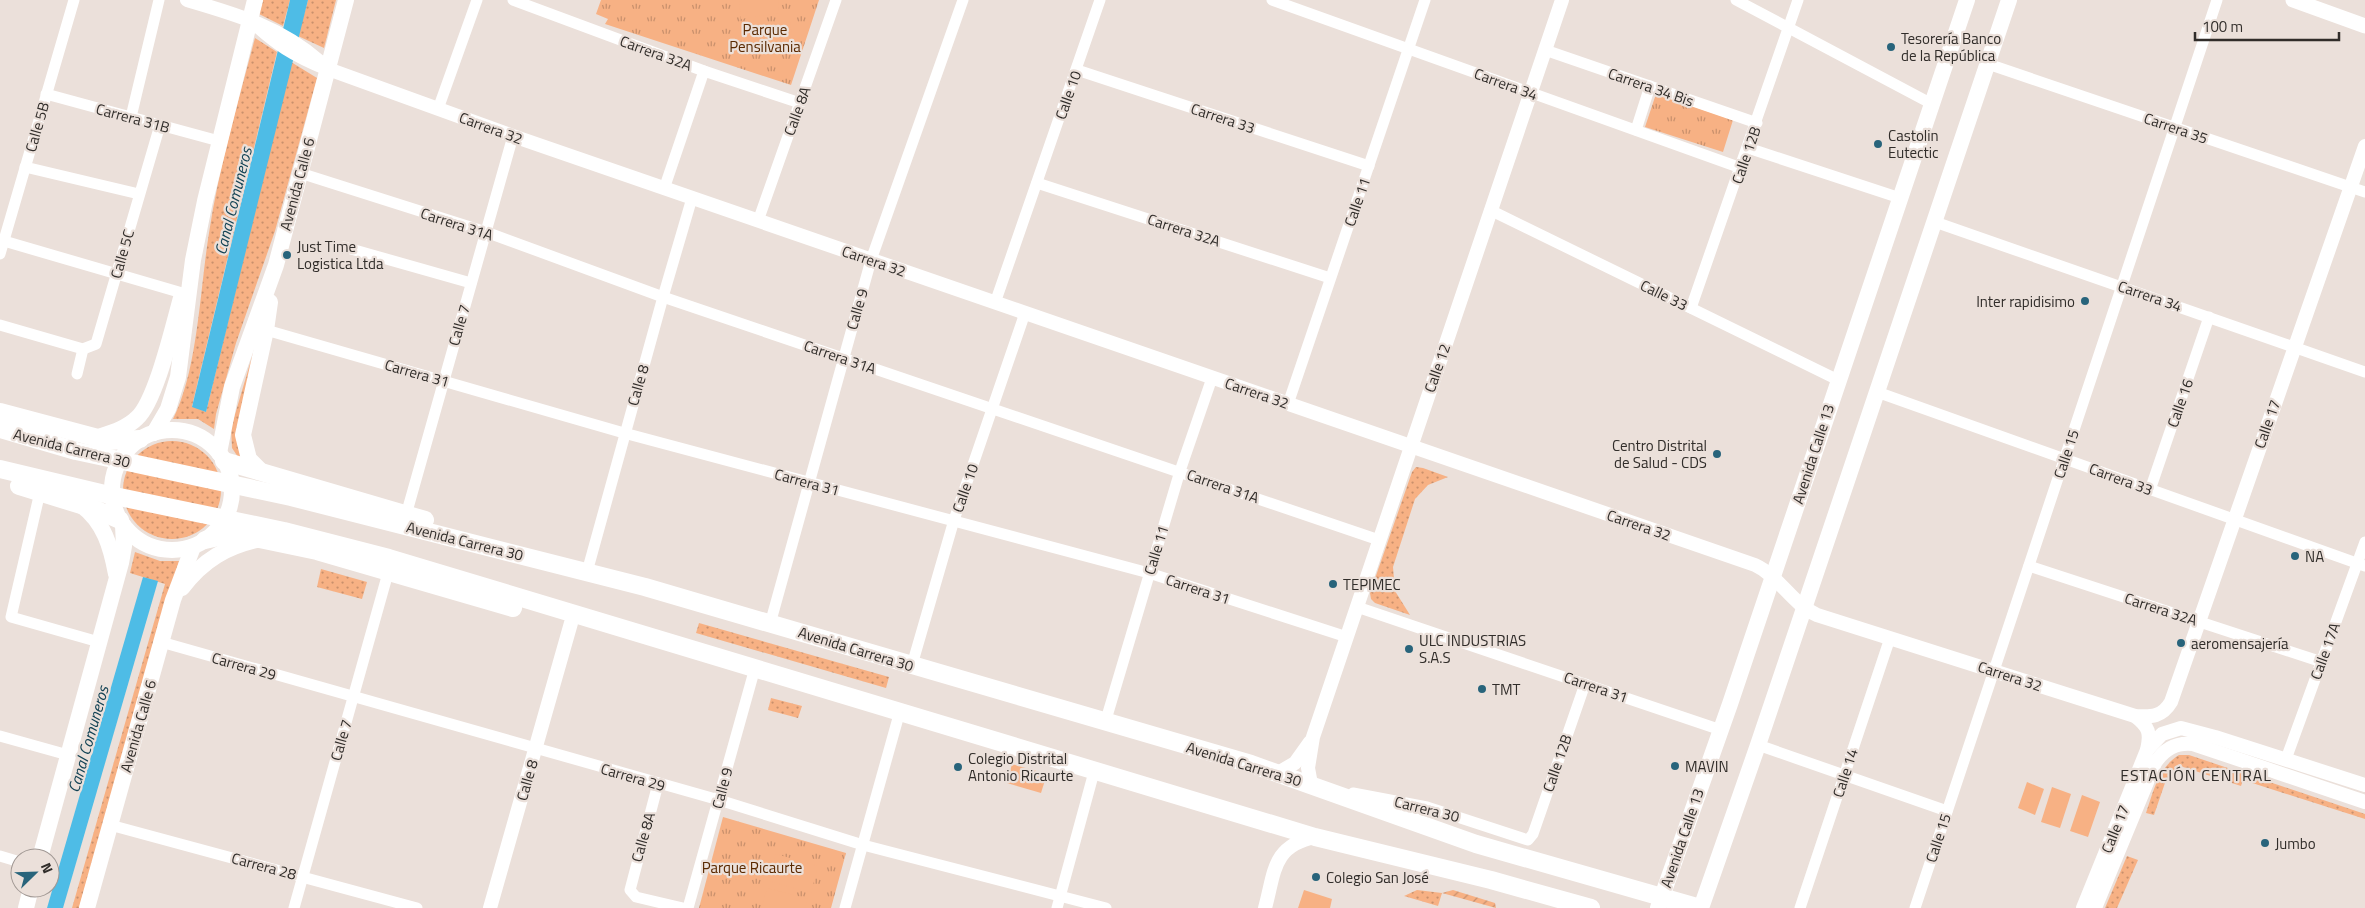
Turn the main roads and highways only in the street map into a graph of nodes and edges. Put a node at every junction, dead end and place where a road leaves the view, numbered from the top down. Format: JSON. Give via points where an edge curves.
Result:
{"nodes":[{"id":1,"x":255,"y":0,"type":"edge"},
{"id":2,"x":346,"y":0,"type":"edge"},
{"id":3,"x":1967,"y":0,"type":"edge"},
{"id":4,"x":2009,"y":0,"type":"edge"},
{"id":5,"x":2294,"y":0,"type":"edge"},
{"id":6,"x":2316,"y":4,"type":"edge"},
{"id":7,"x":2365,"y":26,"type":"edge"},
{"id":8,"x":276,"y":265,"type":"junction"},
{"id":9,"x":186,"y":294,"type":"junction"},
{"id":10,"x":0,"y":412,"type":"edge"},
{"id":11,"x":0,"y":430,"type":"edge"},
{"id":12,"x":147,"y":436,"type":"junction"},
{"id":13,"x":95,"y":438,"type":"junction"},
{"id":14,"x":221,"y":457,"type":"junction"},
{"id":15,"x":0,"y":469,"type":"edge"},
{"id":16,"x":262,"y":472,"type":"junction"},
{"id":17,"x":0,"y":481,"type":"edge"},
{"id":18,"x":81,"y":505,"type":"junction"},
{"id":19,"x":122,"y":523,"type":"junction"},
{"id":20,"x":261,"y":539,"type":"junction"},
{"id":21,"x":199,"y":543,"type":"junction"},
{"id":22,"x":553,"y":562,"type":"junction"},
{"id":23,"x":116,"y":577,"type":"junction"},
{"id":24,"x":173,"y":600,"type":"junction"},
{"id":25,"x":645,"y":637,"type":"junction"},
{"id":26,"x":43,"y":848,"type":"edge"},
{"id":27,"x":87,"y":908,"type":"edge"},
{"id":28,"x":1592,"y":908,"type":"edge"},
{"id":29,"x":1658,"y":908,"type":"edge"},
{"id":30,"x":1701,"y":908,"type":"edge"}],
"edges":[{"from":1,"to":9,"type":"main road","via":[[219,141]]},
{"from":2,"to":8,"type":"main road","name":"Avenida Calle 6"},
{"from":3,"to":29,"type":"main road","name":"Avenida Calle 13"},
{"from":4,"to":30,"type":"main road"},
{"from":5,"to":6,"type":"main road"},
{"from":6,"to":7,"type":"main road"},
{"from":8,"to":14,"type":"main road","name":"Avenida Calle 6","via":[[232,387]]},
{"from":8,"to":16,"type":"main road","via":[[266,330],[243,435],[249,459]]},
{"from":9,"to":12,"type":"main road","via":[[178,377],[168,409]]},
{"from":9,"to":13,"type":"main road","via":[[148,404],[132,423]]},
{"from":10,"to":13,"type":"highway"},
{"from":11,"to":22,"type":"highway","name":"Avenida Carrera 30","via":[[76,451],[263,490]]},
{"from":12,"to":13,"type":"highway","via":[[109,441]]},
{"from":12,"to":14,"type":"main road","via":[[172,430],[190,433],[211,445]]},
{"from":12,"to":19,"type":"main road","via":[[128,449],[114,476],[114,506]]},
{"from":14,"to":16,"type":"highway"},
{"from":14,"to":21,"type":"main road","via":[[231,480],[231,499],[225,518]]},
{"from":15,"to":25,"type":"highway","via":[[284,531],[388,558]]},
{"from":16,"to":22,"type":"highway","via":[[480,536]]},
{"from":17,"to":18,"type":"highway"},
{"from":18,"to":19,"type":"highway"},
{"from":18,"to":23,"type":"main road","via":[[105,532]]},
{"from":19,"to":21,"type":"main road","via":[[141,541],[162,550],[178,550]]},
{"from":19,"to":23,"type":"main road","via":[[124,546]]},
{"from":20,"to":21,"type":"highway","via":[[232,535]]},
{"from":20,"to":24,"type":"main road","via":[[231,547],[211,558],[192,575]]},
{"from":20,"to":25,"type":"highway","via":[[317,551],[572,623]]},
{"from":21,"to":24,"type":"main road","name":"Avenida Calle 6"},
{"from":22,"to":30,"type":"highway","name":"Avenida Carrera 30","via":[[1278,773],[1476,844]]},
{"from":23,"to":26,"type":"main road"},
{"from":24,"to":27,"type":"main road","name":"Avenida Calle 6"},
{"from":25,"to":28,"type":"highway","via":[[1314,837]]}]}
